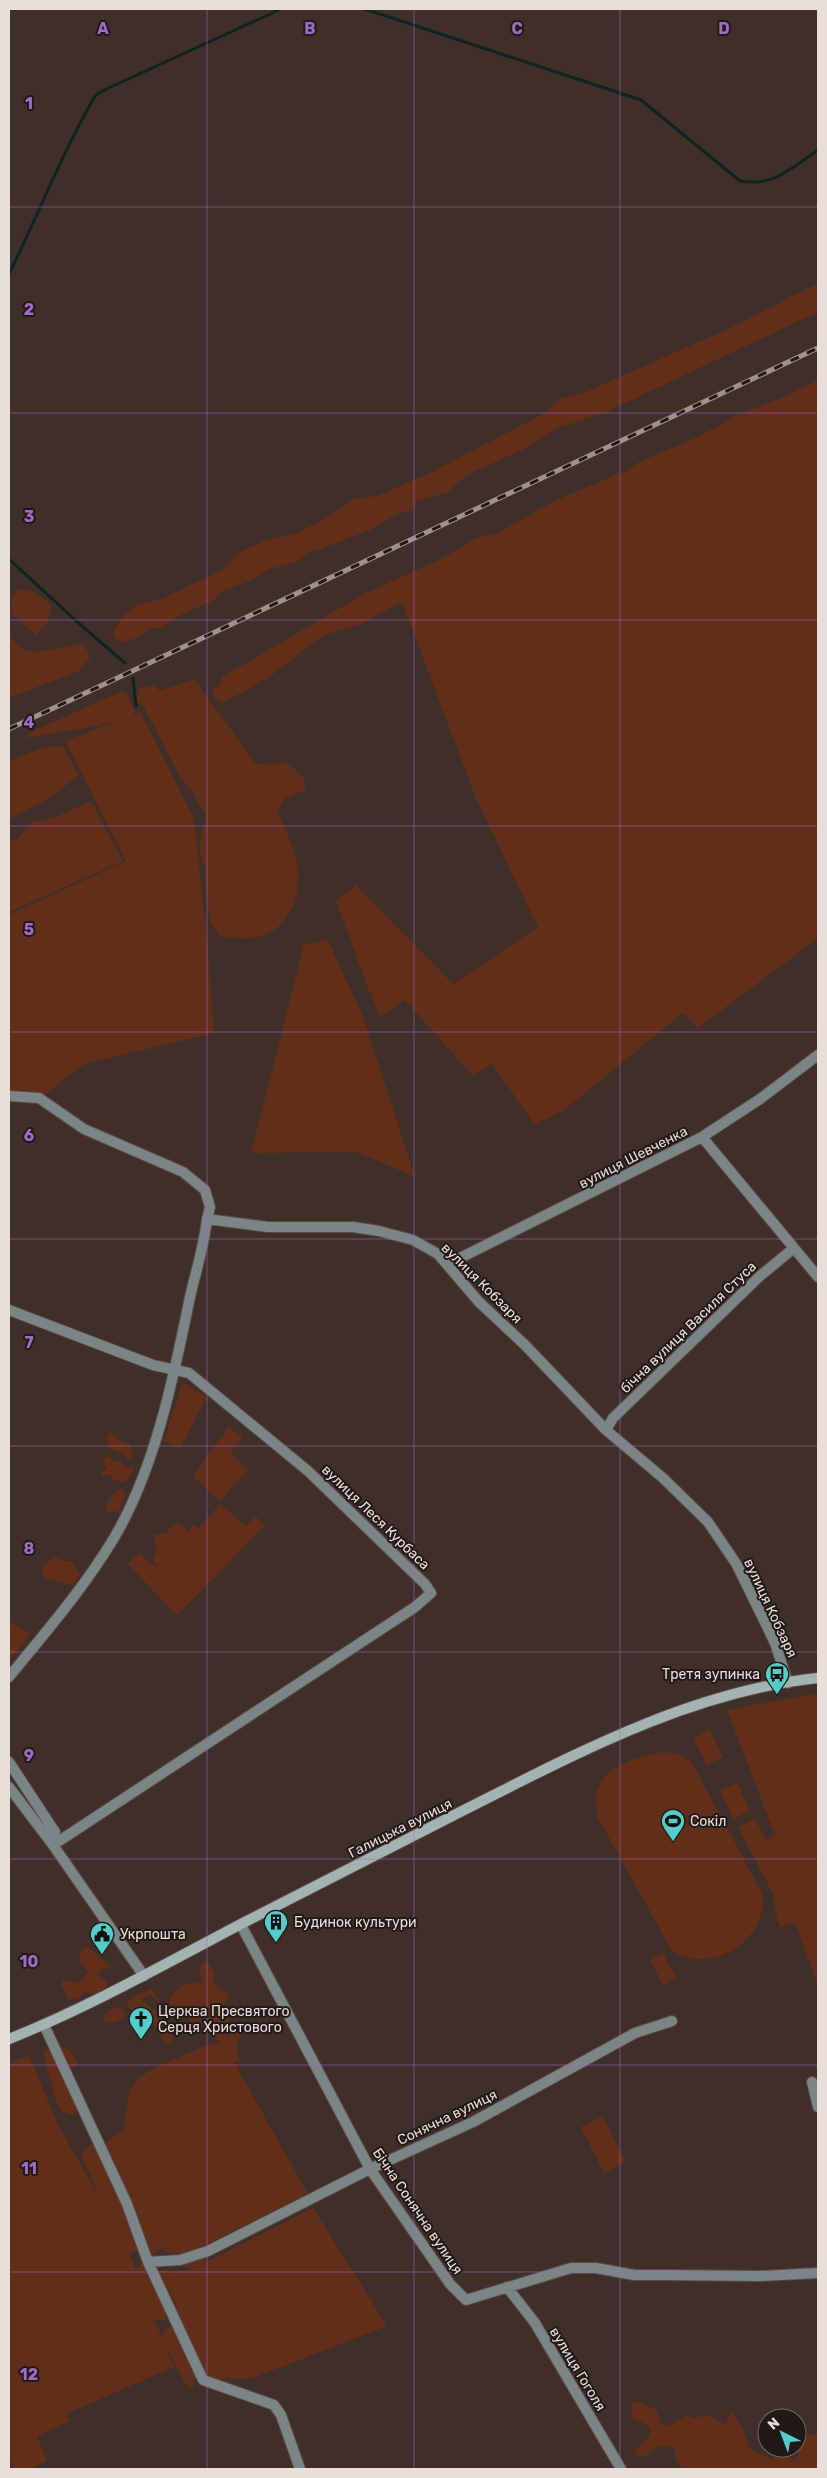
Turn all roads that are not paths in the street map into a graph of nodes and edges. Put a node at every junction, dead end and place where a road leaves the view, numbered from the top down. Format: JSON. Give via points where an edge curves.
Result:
{"nodes":[{"id":1,"x":818,"y":1055,"type":"edge"},
{"id":2,"x":9,"y":1096,"type":"edge"},
{"id":3,"x":702,"y":1137,"type":"junction"},
{"id":4,"x":207,"y":1219,"type":"junction"},
{"id":5,"x":794,"y":1248,"type":"junction"},
{"id":6,"x":448,"y":1264,"type":"junction"},
{"id":7,"x":818,"y":1277,"type":"edge"},
{"id":8,"x":9,"y":1310,"type":"edge"},
{"id":9,"x":176,"y":1370,"type":"junction"},
{"id":10,"x":606,"y":1430,"type":"junction"},
{"id":11,"x":9,"y":1677,"type":"edge"},
{"id":12,"x":818,"y":1678,"type":"edge"},
{"id":13,"x":788,"y":1683,"type":"junction"},
{"id":14,"x":9,"y":1762,"type":"edge"},
{"id":15,"x":9,"y":1787,"type":"edge"},
{"id":16,"x":53,"y":1845,"type":"junction"},
{"id":17,"x":241,"y":1925,"type":"junction"},
{"id":18,"x":144,"y":1976,"type":"junction"},
{"id":19,"x":672,"y":2021,"type":"dead end"},
{"id":20,"x":44,"y":2025,"type":"junction"},
{"id":21,"x":9,"y":2039,"type":"edge"},
{"id":22,"x":812,"y":2082,"type":"dead end"},
{"id":23,"x":818,"y":2107,"type":"edge"},
{"id":24,"x":370,"y":2169,"type":"junction"},
{"id":25,"x":148,"y":2262,"type":"junction"},
{"id":26,"x":818,"y":2273,"type":"edge"},
{"id":27,"x":507,"y":2287,"type":"junction"},
{"id":28,"x":300,"y":2469,"type":"edge"},
{"id":29,"x":621,"y":2469,"type":"edge"}],
"edges":[{"from":1,"to":3,"type":"street","name":"вулиця Шевченка"},
{"from":2,"to":4,"type":"street","via":[[39,1098],[84,1130],[184,1172],[205,1190],[210,1207]]},
{"from":3,"to":5,"type":"street"},
{"from":3,"to":6,"type":"street","name":"вулиця Шевченка"},
{"from":4,"to":6,"type":"street","name":"вулиця Кобзаря","via":[[268,1227],[352,1227],[379,1231],[413,1240],[438,1254]]},
{"from":4,"to":9,"type":"street"},
{"from":5,"to":7,"type":"street"},
{"from":5,"to":10,"type":"street","name":"бічна вулиця Василя Стуса","via":[[760,1276],[613,1418]]},
{"from":6,"to":10,"type":"street","name":"вулиця Кобзаря","via":[[479,1302]]},
{"from":8,"to":9,"type":"street","name":"вулиця Леся Курбаса","via":[[120,1354]]},
{"from":9,"to":11,"type":"street","via":[[146,1464],[121,1524],[74,1596]]},
{"from":9,"to":16,"type":"street","name":"вулиця Леся Курбаса","via":[[189,1373],[203,1383],[308,1471],[431,1593],[415,1607]]},
{"from":10,"to":13,"type":"street","name":"вулиця Кобзаря","via":[[663,1478],[708,1522],[738,1565],[775,1643]]},
{"from":12,"to":13,"type":"street","name":"Галицька вулиця"},
{"from":13,"to":17,"type":"street","name":"Галицька вулиця","via":[[722,1696],[613,1737]]},
{"from":14,"to":16,"type":"street","via":[[55,1832]]},
{"from":15,"to":16,"type":"street"},
{"from":16,"to":18,"type":"street"},
{"from":17,"to":18,"type":"street","name":"Галицька вулиця"},
{"from":17,"to":24,"type":"street","name":"Бічна Сонячна вулиця"},
{"from":18,"to":20,"type":"street","name":"Галицька вулиця"},
{"from":19,"to":24,"type":"street","name":"Сонячна вулиця","via":[[635,2033],[473,2122]]},
{"from":20,"to":21,"type":"street","name":"Галицька вулиця"},
{"from":20,"to":25,"type":"street","via":[[127,2204]]},
{"from":22,"to":23,"type":"street"},
{"from":24,"to":25,"type":"street","name":"Сонячна вулиця","via":[[208,2251],[180,2260]]},
{"from":24,"to":27,"type":"street","name":"Бічна Сонячна вулиця","via":[[450,2284],[466,2300]]},
{"from":25,"to":28,"type":"street","via":[[202,2380],[274,2405],[281,2415]]},
{"from":26,"to":27,"type":"street","name":"Бічна Сонячна вулиця","via":[[662,2275],[571,2268]]},
{"from":27,"to":29,"type":"street","name":"вулиця Гоголя","via":[[535,2323]]}]}
